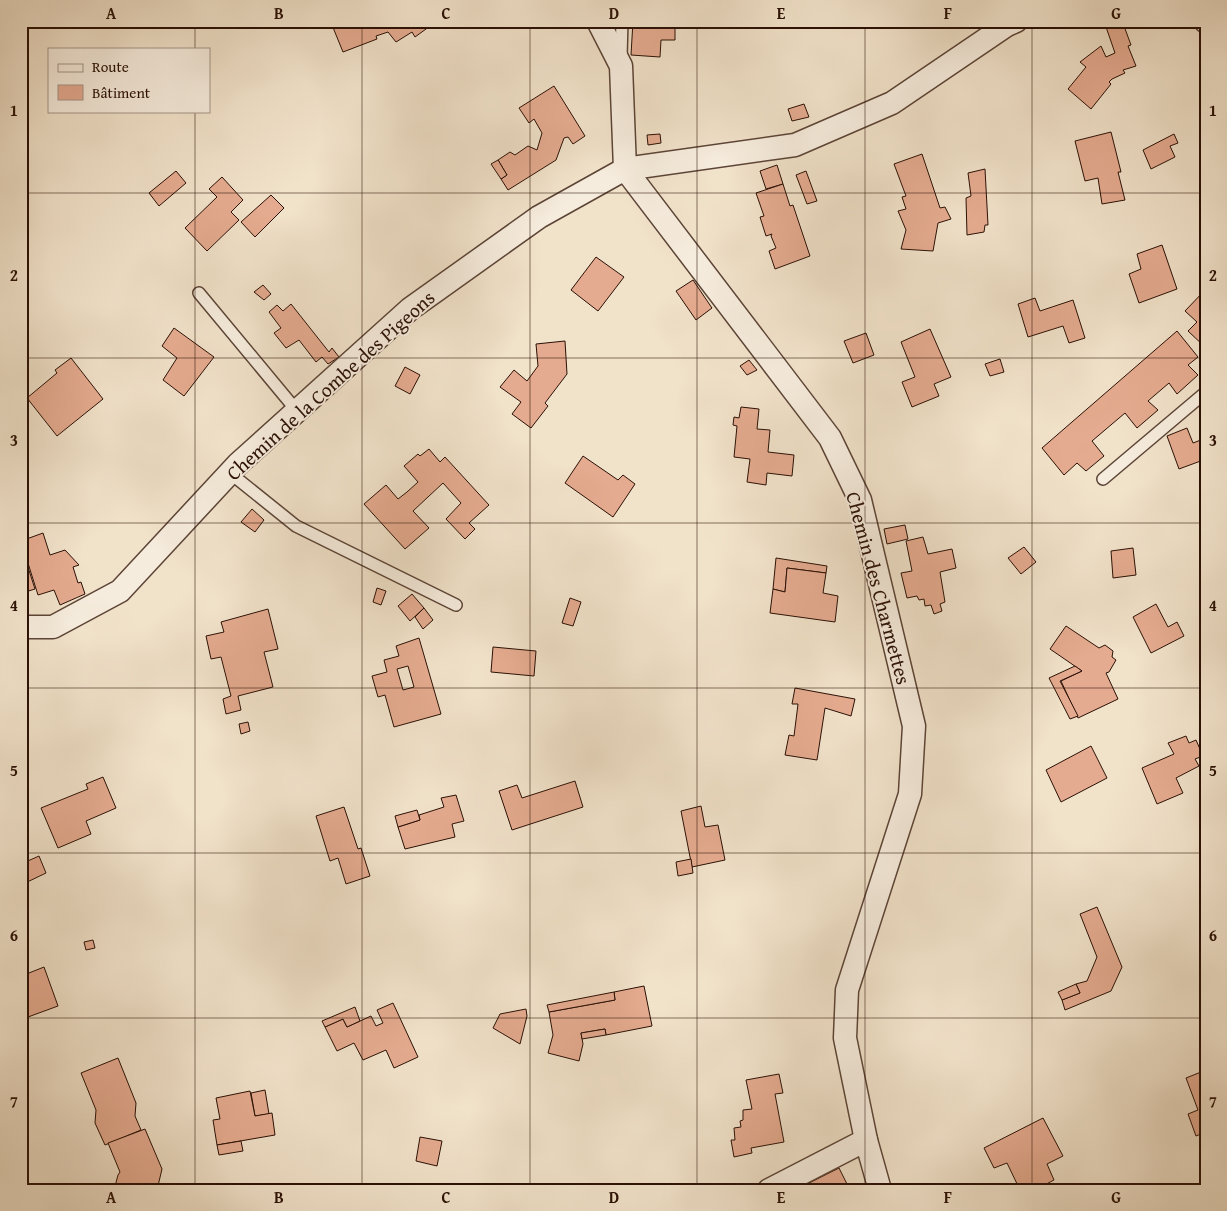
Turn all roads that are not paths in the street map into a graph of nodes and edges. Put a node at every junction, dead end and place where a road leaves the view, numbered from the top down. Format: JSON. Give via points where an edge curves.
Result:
{"nodes":[{"id":1,"x":598,"y":21,"type":"edge"},
{"id":2,"x":622,"y":21,"type":"edge"},
{"id":3,"x":1016,"y":21,"type":"edge"},
{"id":4,"x":621,"y":66,"type":"junction"},
{"id":5,"x":625,"y":169,"type":"junction"},
{"id":6,"x":199,"y":293,"type":"dead end"},
{"id":7,"x":1206,"y":392,"type":"edge"},
{"id":8,"x":297,"y":411,"type":"junction"},
{"id":9,"x":230,"y":474,"type":"junction"},
{"id":10,"x":1103,"y":479,"type":"dead end"},
{"id":11,"x":456,"y":605,"type":"dead end"},
{"id":12,"x":21,"y":628,"type":"edge"},
{"id":13,"x":866,"y":1140,"type":"junction"},
{"id":14,"x":769,"y":1190,"type":"edge"},
{"id":15,"x":880,"y":1190,"type":"edge"}],
"edges":[{"from":1,"to":4,"type":"street"},
{"from":2,"to":4,"type":"lane"},
{"from":3,"to":5,"type":"street","name":"Chemin de la Combe des Pigeons","via":[[892,103],[795,145]]},
{"from":4,"to":5,"type":"street"},
{"from":5,"to":8,"type":"street","name":"Chemin de la Combe des Pigeons","via":[[539,217],[410,309]]},
{"from":5,"to":13,"type":"street","name":"Chemin des Charmettes","via":[[830,438],[860,500],[914,726],[910,794],[847,990],[845,1038]]},
{"from":6,"to":8,"type":"lane"},
{"from":7,"to":10,"type":"lane"},
{"from":8,"to":9,"type":"street","name":"Chemin de la Combe des Pigeons"},
{"from":9,"to":11,"type":"lane","via":[[296,526]]},
{"from":9,"to":12,"type":"street","name":"Chemin de la Combe des Pigeons","via":[[120,591],[53,627]]},
{"from":13,"to":14,"type":"street"},
{"from":13,"to":15,"type":"street","name":"Chemin des Charmettes"}]}
